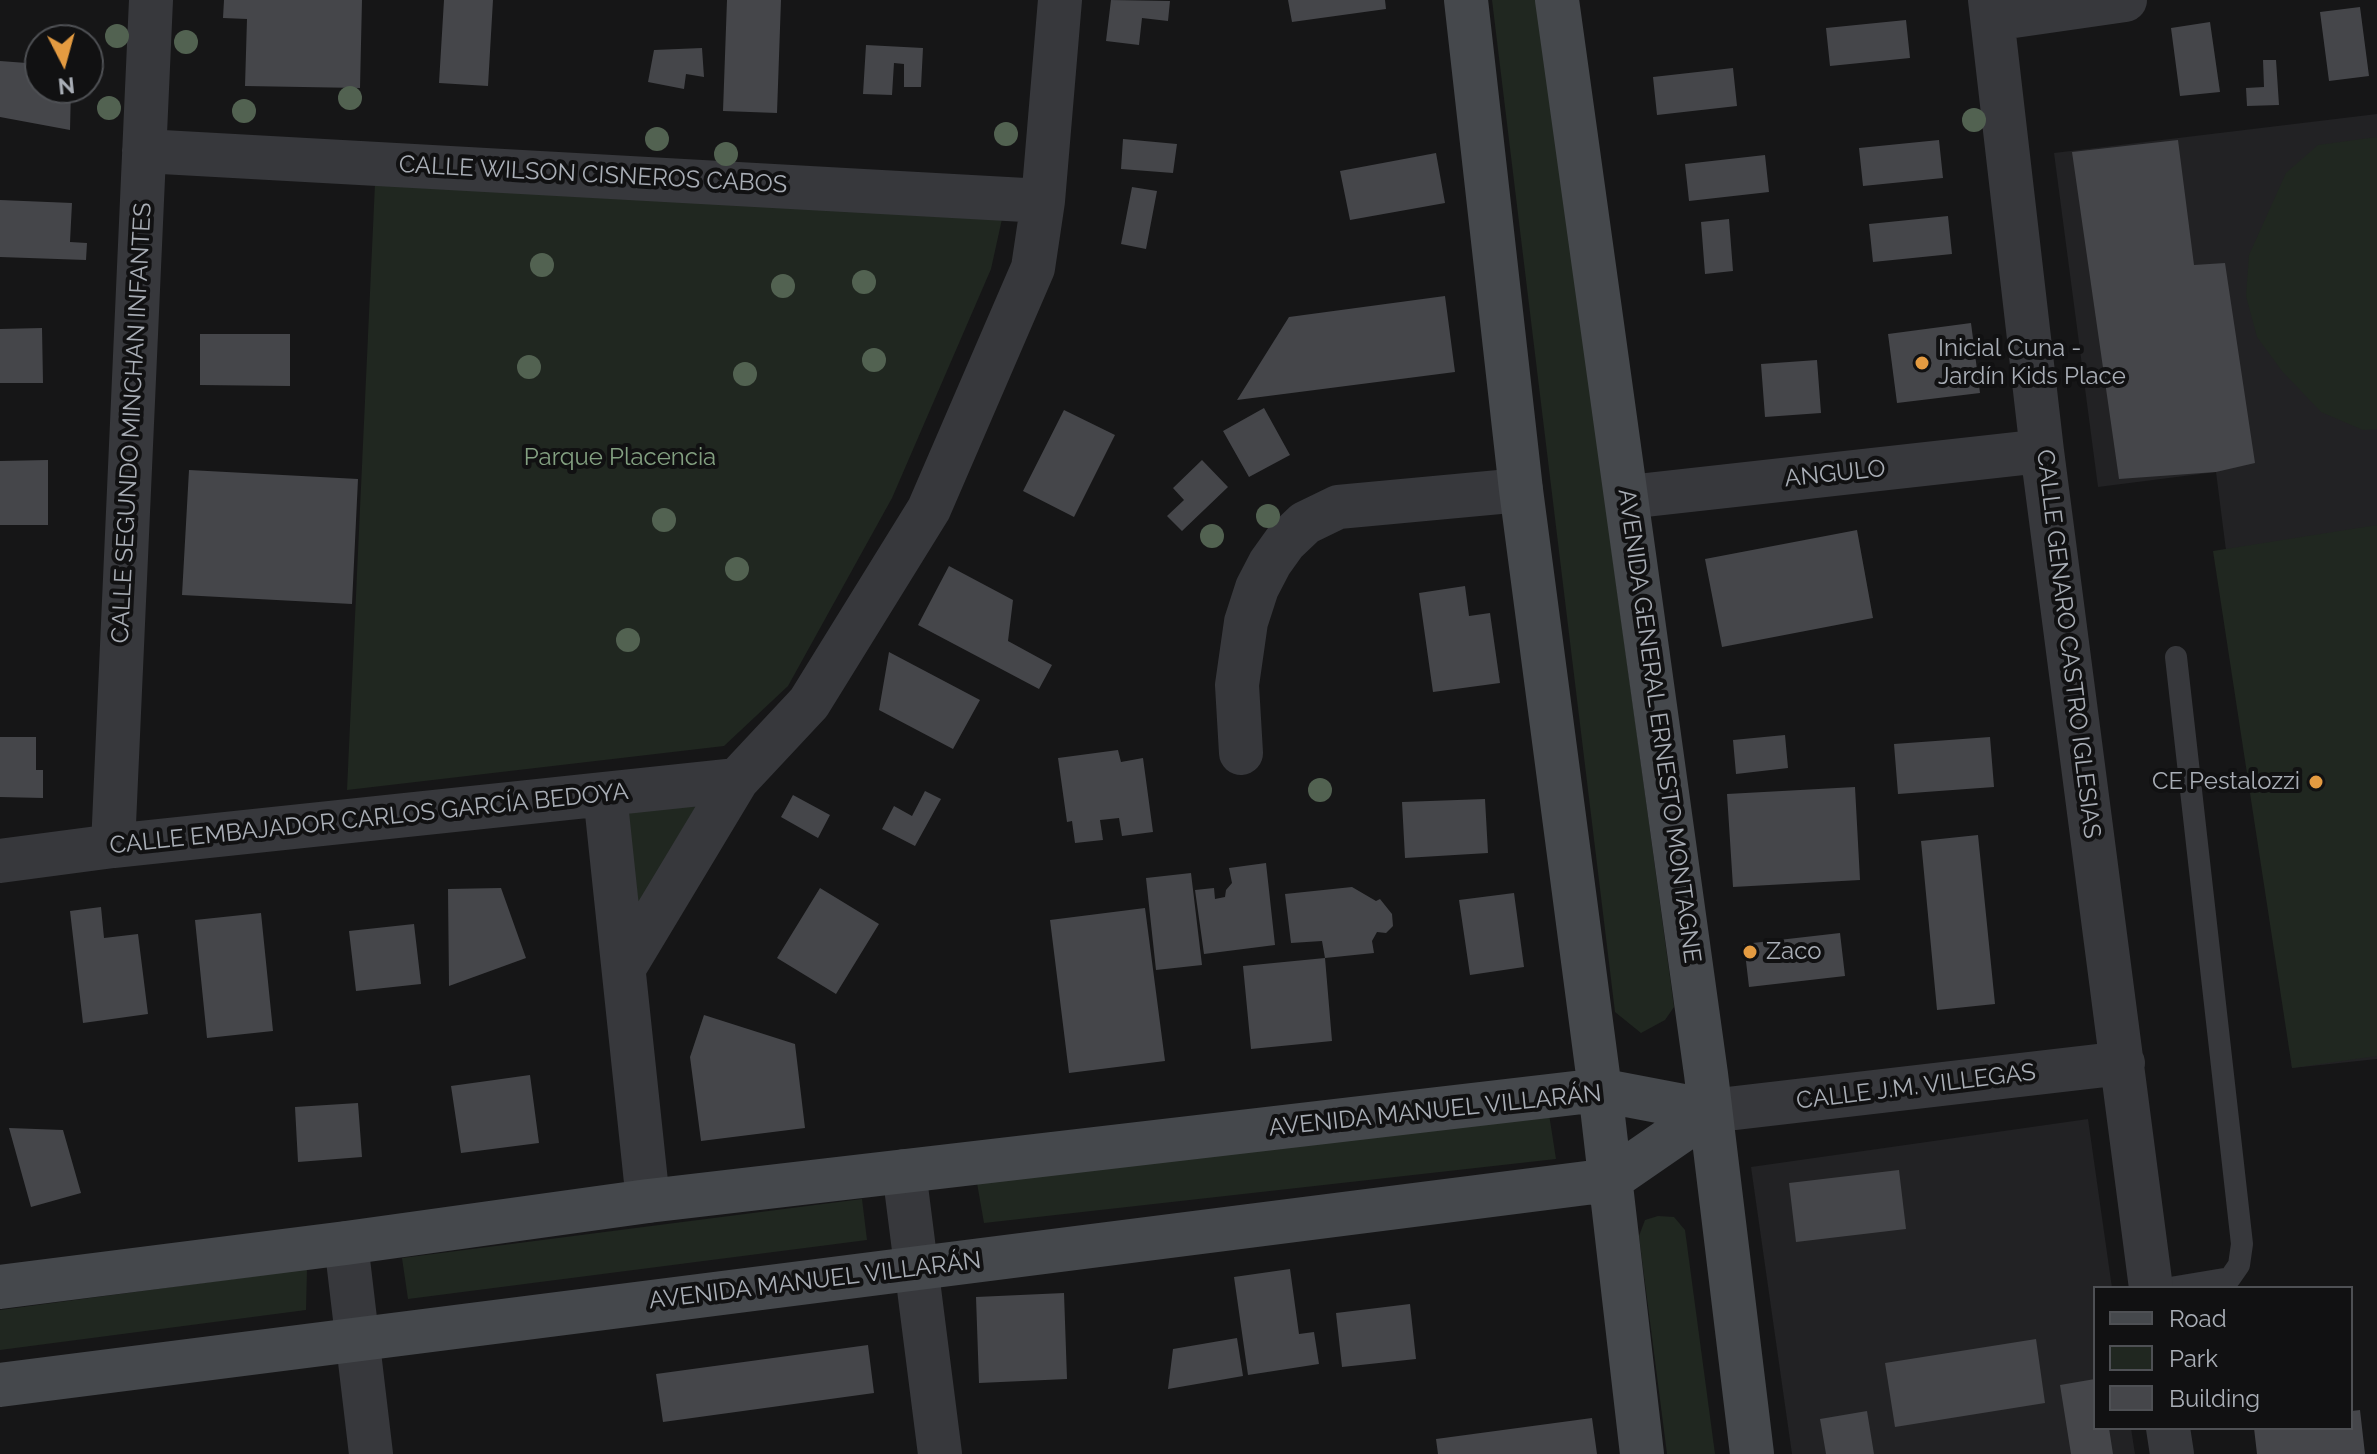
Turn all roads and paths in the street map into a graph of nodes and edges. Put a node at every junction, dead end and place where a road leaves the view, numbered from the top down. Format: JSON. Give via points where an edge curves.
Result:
{"nodes":[{"id":1,"x":151,"y":0,"type":"edge"},
{"id":2,"x":1060,"y":0,"type":"edge"},
{"id":3,"x":1466,"y":0,"type":"edge"},
{"id":4,"x":1557,"y":0,"type":"edge"},
{"id":5,"x":2125,"y":0,"type":"edge"},
{"id":6,"x":1992,"y":9,"type":"edge"},
{"id":7,"x":144,"y":151,"type":"junction"},
{"id":8,"x":1043,"y":201,"type":"junction"},
{"id":9,"x":2042,"y":451,"type":"junction"},
{"id":10,"x":1521,"y":490,"type":"junction"},
{"id":11,"x":1628,"y":497,"type":"junction"},
{"id":12,"x":2176,"y":657,"type":"dead end"},
{"id":13,"x":1241,"y":753,"type":"dead end"},
{"id":14,"x":737,"y":780,"type":"junction"},
{"id":15,"x":605,"y":794,"type":"junction"},
{"id":16,"x":113,"y":846,"type":"junction"},
{"id":17,"x":0,"y":861,"type":"edge"},
{"id":18,"x":624,"y":968,"type":"junction"},
{"id":19,"x":2123,"y":1063,"type":"junction"},
{"id":20,"x":1600,"y":1090,"type":"junction"},
{"id":21,"x":1710,"y":1111,"type":"junction"},
{"id":22,"x":904,"y":1171,"type":"junction"},
{"id":23,"x":1610,"y":1180,"type":"junction"},
{"id":24,"x":648,"y":1201,"type":"junction"},
{"id":25,"x":346,"y":1243,"type":"junction"},
{"id":26,"x":916,"y":1268,"type":"junction"},
{"id":27,"x":2151,"y":1286,"type":"edge"},
{"id":28,"x":2182,"y":1286,"type":"edge"},
{"id":29,"x":0,"y":1287,"type":"edge"},
{"id":30,"x":360,"y":1338,"type":"junction"},
{"id":31,"x":0,"y":1385,"type":"edge"},
{"id":32,"x":2168,"y":1430,"type":"edge"},
{"id":33,"x":371,"y":1454,"type":"edge"},
{"id":34,"x":940,"y":1454,"type":"edge"},
{"id":35,"x":1642,"y":1454,"type":"edge"},
{"id":36,"x":1752,"y":1454,"type":"edge"},
{"id":37,"x":2172,"y":1454,"type":"edge"}],
"edges":[{"from":1,"to":7,"type":"street","name":"CALLE SEGUNDO MINCHAN INFANTES"},
{"from":2,"to":8,"type":"street"},
{"from":3,"to":10,"type":"main road"},
{"from":4,"to":11,"type":"main road","name":"AVENIDA GENERAL ERNESTO MONTAGNE"},
{"from":5,"to":6,"type":"street"},
{"from":6,"to":9,"type":"street","name":"CALLE GENARO CASTRO IGLESIAS"},
{"from":7,"to":8,"type":"street","name":"CALLE WILSON CISNEROS CABOS"},
{"from":7,"to":16,"type":"street","name":"CALLE SEGUNDO MINCHAN INFANTES"},
{"from":8,"to":14,"type":"street","via":[[1033,268],[929,509],[809,703]]},
{"from":9,"to":11,"type":"street","name":"ANGULO"},
{"from":9,"to":19,"type":"street","name":"CALLE GENARO CASTRO IGLESIAS"},
{"from":10,"to":13,"type":"street","via":[[1338,507],[1305,523],[1270,563],[1246,622],[1237,685]]},
{"from":10,"to":20,"type":"main road"},
{"from":11,"to":21,"type":"main road","name":"AVENIDA GENERAL ERNESTO MONTAGNE"},
{"from":12,"to":28,"type":"lane","via":[[2242,1244],[2239,1265],[2230,1278]]},
{"from":14,"to":15,"type":"street","name":"CALLE EMBAJADOR CARLOS GARCÍA BEDOYA"},
{"from":14,"to":18,"type":"street"},
{"from":15,"to":16,"type":"street","name":"CALLE EMBAJADOR CARLOS GARCÍA BEDOYA"},
{"from":15,"to":18,"type":"street"},
{"from":16,"to":17,"type":"street","name":"CALLE EMBAJADOR CARLOS GARCÍA BEDOYA"},
{"from":18,"to":24,"type":"street"},
{"from":19,"to":21,"type":"street","name":"CALLE J.M. VILLEGAS"},
{"from":19,"to":27,"type":"street","name":"CALLE GENARO CASTRO IGLESIAS"},
{"from":20,"to":21,"type":"main road","name":"AVENIDA MANUEL VILLARÁN"},
{"from":20,"to":22,"type":"main road","name":"AVENIDA MANUEL VILLARÁN"},
{"from":20,"to":23,"type":"main road"},
{"from":21,"to":23,"type":"main road","name":"AVENIDA MANUEL VILLARÁN"},
{"from":21,"to":36,"type":"main road","name":"AVENIDA GENERAL ERNESTO MONTAGNE"},
{"from":22,"to":24,"type":"main road","name":"AVENIDA MANUEL VILLARÁN"},
{"from":22,"to":26,"type":"street"},
{"from":23,"to":26,"type":"main road","name":"AVENIDA MANUEL VILLARÁN"},
{"from":23,"to":35,"type":"main road"},
{"from":24,"to":25,"type":"main road","name":"AVENIDA MANUEL VILLARÁN"},
{"from":25,"to":29,"type":"main road","name":"AVENIDA MANUEL VILLARÁN"},
{"from":25,"to":30,"type":"street"},
{"from":26,"to":30,"type":"main road","name":"AVENIDA MANUEL VILLARÁN"},
{"from":26,"to":34,"type":"street"},
{"from":30,"to":31,"type":"main road","name":"AVENIDA MANUEL VILLARÁN"},
{"from":30,"to":33,"type":"street"},
{"from":32,"to":37,"type":"street"}]}
